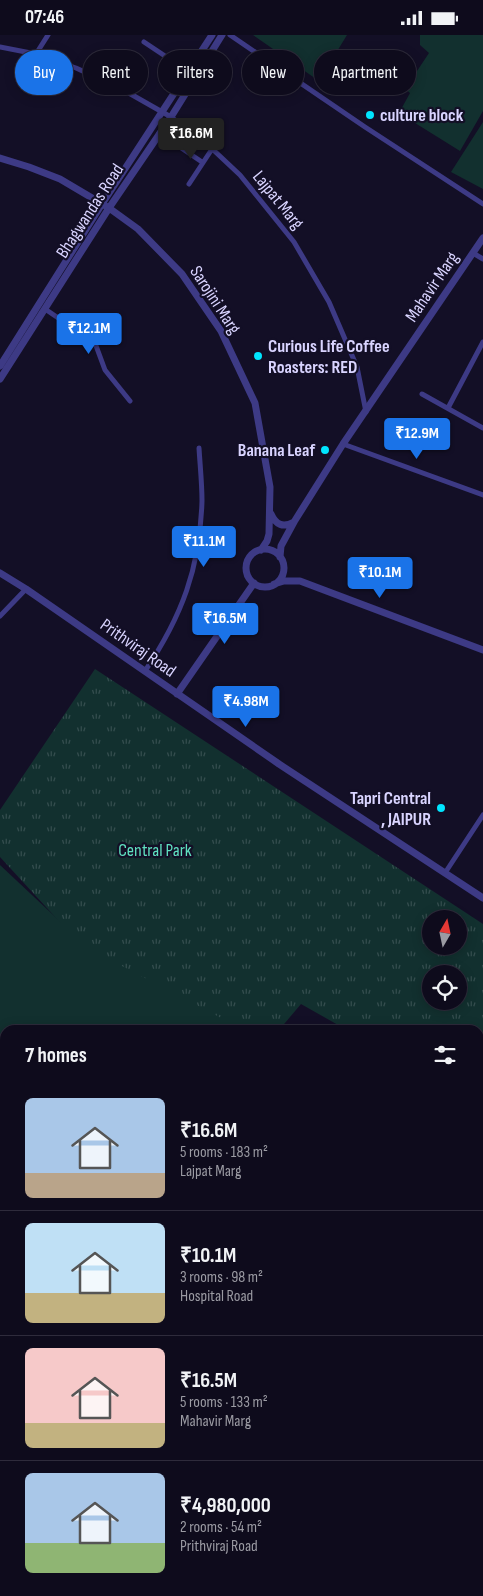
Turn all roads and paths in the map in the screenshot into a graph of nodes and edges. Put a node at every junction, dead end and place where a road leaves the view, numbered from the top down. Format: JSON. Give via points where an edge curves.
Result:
{"nodes":[{"id":1,"x":48,"y":35,"type":"edge"},
{"id":2,"x":212,"y":35,"type":"edge"},
{"id":3,"x":222,"y":35,"type":"edge"},
{"id":4,"x":230,"y":35,"type":"edge"},
{"id":5,"x":144,"y":42,"type":"dead end"},
{"id":6,"x":0,"y":47,"type":"edge"},
{"id":7,"x":18,"y":50,"type":"edge"},
{"id":8,"x":38,"y":50,"type":"edge"},
{"id":9,"x":203,"y":50,"type":"edge"},
{"id":10,"x":158,"y":51,"type":"edge"},
{"id":11,"x":73,"y":67,"type":"edge"},
{"id":12,"x":174,"y":95,"type":"edge"},
{"id":13,"x":163,"y":112,"type":"junction"},
{"id":14,"x":170,"y":117,"type":"junction"},
{"id":15,"x":159,"y":133,"type":"junction"},
{"id":16,"x":212,"y":149,"type":"junction"},
{"id":17,"x":0,"y":158,"type":"edge"},
{"id":18,"x":202,"y":162,"type":"junction"},
{"id":19,"x":189,"y":183,"type":"dead end"},
{"id":20,"x":483,"y":204,"type":"edge"},
{"id":21,"x":106,"y":205,"type":"junction"},
{"id":22,"x":483,"y":238,"type":"edge"},
{"id":23,"x":472,"y":253,"type":"junction"},
{"id":24,"x":483,"y":259,"type":"edge"},
{"id":25,"x":45,"y":309,"type":"junction"},
{"id":26,"x":483,"y":343,"type":"edge"},
{"id":27,"x":0,"y":366,"type":"edge"},
{"id":28,"x":0,"y":379,"type":"edge"},
{"id":29,"x":422,"y":394,"type":"dead end"},
{"id":30,"x":130,"y":401,"type":"dead end"},
{"id":31,"x":448,"y":408,"type":"junction"},
{"id":32,"x":366,"y":412,"type":"junction"},
{"id":33,"x":483,"y":428,"type":"edge"},
{"id":34,"x":343,"y":444,"type":"junction"},
{"id":35,"x":199,"y":448,"type":"dead end"},
{"id":36,"x":483,"y":495,"type":"edge"},
{"id":37,"x":270,"y":513,"type":"junction"},
{"id":38,"x":294,"y":522,"type":"junction"},
{"id":39,"x":261,"y":550,"type":"junction"},
{"id":40,"x":280,"y":557,"type":"junction"},
{"id":41,"x":284,"y":569,"type":"junction"},
{"id":42,"x":0,"y":573,"type":"edge"},
{"id":43,"x":300,"y":581,"type":"junction"},
{"id":44,"x":254,"y":583,"type":"junction"},
{"id":45,"x":274,"y":584,"type":"junction"},
{"id":46,"x":26,"y":589,"type":"junction"},
{"id":47,"x":0,"y":617,"type":"edge"},
{"id":48,"x":483,"y":650,"type":"edge"},
{"id":49,"x":145,"y":671,"type":"junction"},
{"id":50,"x":177,"y":694,"type":"junction"},
{"id":51,"x":483,"y":815,"type":"edge"},
{"id":52,"x":445,"y":873,"type":"junction"},
{"id":53,"x":483,"y":899,"type":"edge"}],
"edges":[{"from":1,"to":8,"type":"street"},
{"from":2,"to":9,"type":"street","name":"Bhagwandas Road"},
{"from":3,"to":14,"type":"street","name":"Bhagwandas Road"},
{"from":4,"to":20,"type":"street"},
{"from":5,"to":10,"type":"street"},
{"from":6,"to":7,"type":"street","name":"Lajpat Marg"},
{"from":11,"to":13,"type":"street","name":"Lajpat Marg"},
{"from":12,"to":13,"type":"street","name":"Bhagwandas Road"},
{"from":13,"to":14,"type":"street","name":"Lajpat Marg"},
{"from":13,"to":21,"type":"street","name":"Bhagwandas Road"},
{"from":14,"to":15,"type":"street","name":"Bhagwandas Road"},
{"from":14,"to":16,"type":"street","name":"Lajpat Marg"},
{"from":15,"to":18,"type":"street"},
{"from":15,"to":21,"type":"street","name":"Bhagwandas Road"},
{"from":16,"to":18,"type":"street"},
{"from":16,"to":32,"type":"street","name":"Lajpat Marg","via":[[240,175],[294,242],[329,302],[357,367]]},
{"from":17,"to":21,"type":"street","name":"Sarojini Marg","via":[[60,179]]},
{"from":18,"to":19,"type":"street"},
{"from":21,"to":25,"type":"street","name":"Bhagwandas Road"},
{"from":21,"to":27,"type":"street","name":"Bhagwandas Road"},
{"from":21,"to":37,"type":"street","name":"Sarojini Marg","via":[[138,229],[182,274],[221,331],[255,403],[270,487]]},
{"from":22,"to":23,"type":"street","name":"Mahavir Marg"},
{"from":23,"to":24,"type":"street"},
{"from":23,"to":32,"type":"street","name":"Mahavir Marg"},
{"from":25,"to":28,"type":"street","name":"Bhagwandas Road"},
{"from":25,"to":30,"type":"street","via":[[95,343],[105,370]]},
{"from":26,"to":31,"type":"street"},
{"from":29,"to":31,"type":"street"},
{"from":31,"to":33,"type":"street"},
{"from":32,"to":34,"type":"street","name":"Mahavir Marg"},
{"from":34,"to":36,"type":"street"},
{"from":34,"to":38,"type":"street","name":"Mahavir Marg"},
{"from":35,"to":49,"type":"street","via":[[202,499],[200,537],[193,574],[181,609]]},
{"from":37,"to":38,"type":"street","via":[[274,522],[280,525]]},
{"from":37,"to":39,"type":"street","name":"Sarojini Marg","via":[[269,534]]},
{"from":38,"to":40,"type":"street","name":"Mahavir Marg"},
{"from":39,"to":40,"type":"street","via":[[272,550]]},
{"from":39,"to":44,"type":"street","via":[[248,561],[247,573]]},
{"from":40,"to":41,"type":"street"},
{"from":41,"to":43,"type":"street"},
{"from":41,"to":45,"type":"street"},
{"from":42,"to":46,"type":"street","name":"Prithviraj Road"},
{"from":43,"to":45,"type":"street"},
{"from":43,"to":48,"type":"street"},
{"from":44,"to":45,"type":"street"},
{"from":44,"to":50,"type":"street"},
{"from":46,"to":47,"type":"street"},
{"from":46,"to":49,"type":"street","name":"Prithviraj Road"},
{"from":49,"to":50,"type":"street","name":"Prithviraj Road"},
{"from":50,"to":52,"type":"street","name":"Prithviraj Road"},
{"from":51,"to":52,"type":"street"},
{"from":52,"to":53,"type":"street","name":"Prithviraj Road"}]}
